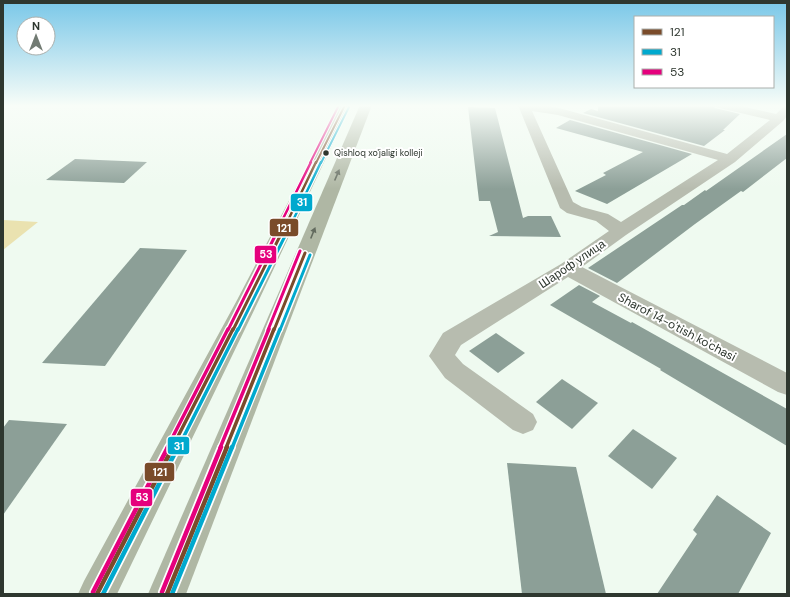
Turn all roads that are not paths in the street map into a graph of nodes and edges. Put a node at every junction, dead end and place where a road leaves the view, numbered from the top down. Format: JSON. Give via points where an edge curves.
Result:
{"nodes":[{"id":1,"x":331,"y":133,"type":"edge"},
{"id":2,"x":355,"y":133,"type":"edge"},
{"id":3,"x":536,"y":133,"type":"edge"},
{"id":4,"x":635,"y":133,"type":"edge"},
{"id":5,"x":761,"y":133,"type":"edge"},
{"id":6,"x":730,"y":159,"type":"junction"},
{"id":7,"x":620,"y":231,"type":"junction"},
{"id":8,"x":568,"y":268,"type":"junction"},
{"id":9,"x":787,"y":385,"type":"edge"},
{"id":10,"x":523,"y":422,"type":"dead end"},
{"id":11,"x":100,"y":594,"type":"edge"},
{"id":12,"x":167,"y":594,"type":"edge"}],
"edges":[{"from":1,"to":11,"type":"highway"},
{"from":12,"to":2,"type":"highway","one_way":true},
{"from":3,"to":7,"type":"street","via":[[569,208],[603,218]]},
{"from":4,"to":6,"type":"street"},
{"from":5,"to":6,"type":"street","name":"Шароф улица"},
{"from":6,"to":7,"type":"street","name":"Шароф улица"},
{"from":7,"to":8,"type":"street","name":"Шароф улица"},
{"from":8,"to":9,"type":"street","name":"Sharof 14-o'tish ko'chasi"},
{"from":8,"to":10,"type":"street","name":"Шароф улица","via":[[452,340],[442,356],[454,371]]}]}
